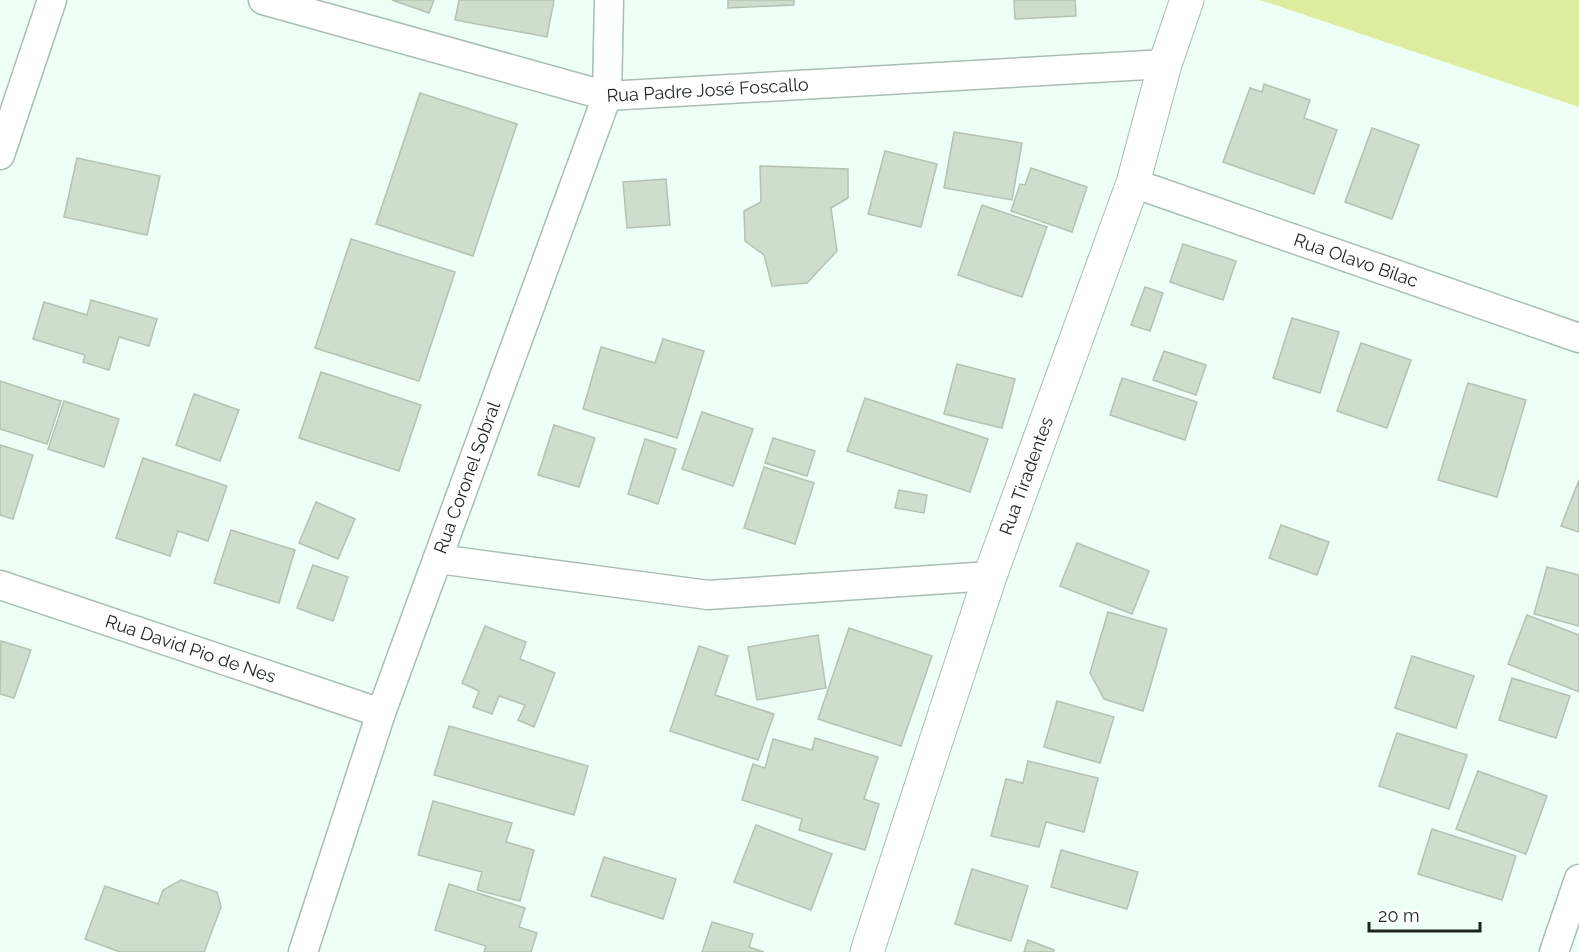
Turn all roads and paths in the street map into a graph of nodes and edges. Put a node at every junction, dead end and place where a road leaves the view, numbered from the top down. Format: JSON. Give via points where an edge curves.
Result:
{"nodes":[{"id":1,"x":51,"y":0,"type":"edge"},
{"id":2,"x":263,"y":0,"type":"edge"},
{"id":3,"x":609,"y":0,"type":"edge"},
{"id":4,"x":1187,"y":0,"type":"edge"},
{"id":5,"x":1165,"y":64,"type":"junction"},
{"id":6,"x":607,"y":96,"type":"junction"},
{"id":7,"x":0,"y":155,"type":"edge"},
{"id":8,"x":1132,"y":183,"type":"junction"},
{"id":9,"x":1579,"y":338,"type":"edge"},
{"id":10,"x":438,"y":559,"type":"junction"},
{"id":11,"x":990,"y":576,"type":"junction"},
{"id":12,"x":0,"y":585,"type":"edge"},
{"id":13,"x":381,"y":713,"type":"junction"},
{"id":14,"x":1579,"y":879,"type":"edge"},
{"id":15,"x":303,"y":952,"type":"edge"},
{"id":16,"x":867,"y":952,"type":"edge"},
{"id":17,"x":1554,"y":952,"type":"edge"}],
"edges":[{"from":1,"to":7,"type":"street"},
{"from":2,"to":6,"type":"street","name":"Rua Padre José Foscallo"},
{"from":3,"to":6,"type":"street","name":"Rua Coronel Sobral"},
{"from":4,"to":5,"type":"street","name":"Rua Tiradentes"},
{"from":5,"to":6,"type":"street","name":"Rua Padre José Foscallo"},
{"from":5,"to":8,"type":"street","name":"Rua Tiradentes"},
{"from":6,"to":10,"type":"street","name":"Rua Coronel Sobral"},
{"from":8,"to":9,"type":"street","name":"Rua Olavo Bilac"},
{"from":8,"to":11,"type":"street","name":"Rua Tiradentes"},
{"from":10,"to":11,"type":"street","via":[[708,596]]},
{"from":10,"to":13,"type":"street","name":"Rua Coronel Sobral"},
{"from":11,"to":16,"type":"street","name":"Rua Tiradentes"},
{"from":12,"to":13,"type":"street","name":"Rua David Pio de Nes"},
{"from":13,"to":15,"type":"street","name":"Rua Coronel Sobral"},
{"from":14,"to":17,"type":"street"}]}
